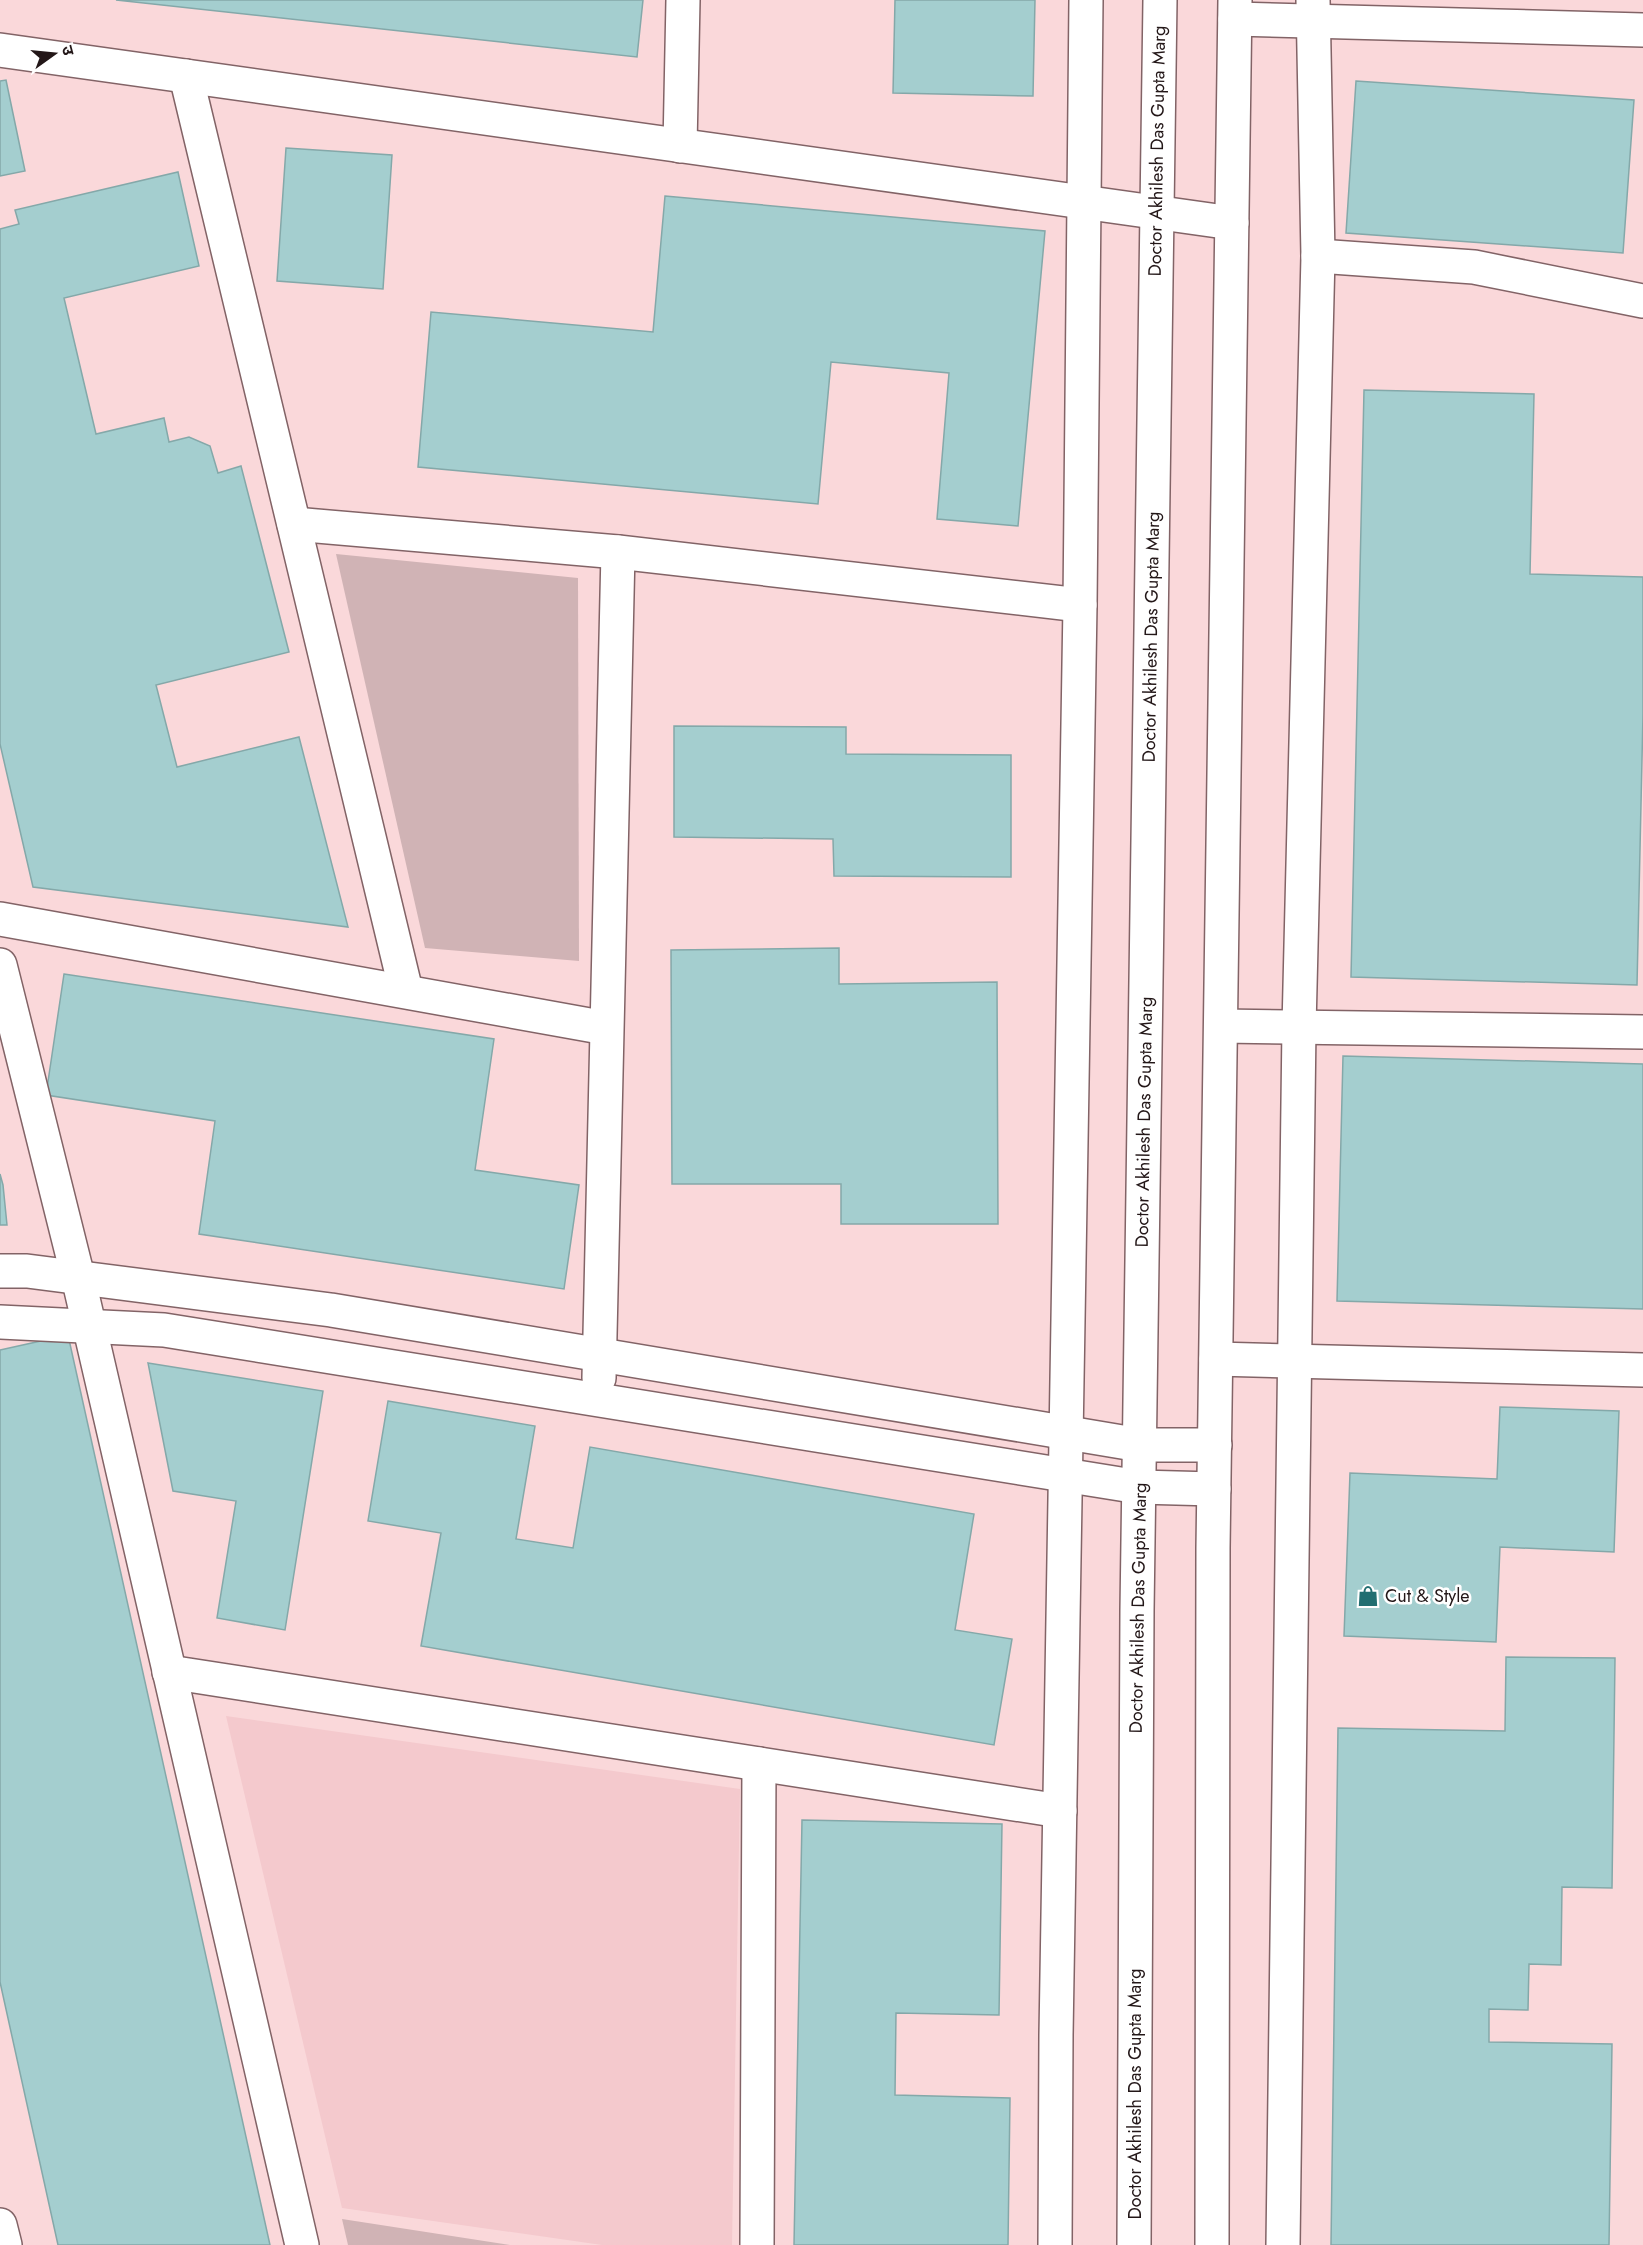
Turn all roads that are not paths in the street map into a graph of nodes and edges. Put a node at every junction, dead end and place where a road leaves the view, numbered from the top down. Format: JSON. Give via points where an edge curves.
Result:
{"nodes":[{"id":1,"x":683,"y":0,"type":"edge"},
{"id":2,"x":1086,"y":0,"type":"edge"},
{"id":3,"x":1160,"y":0,"type":"edge"},
{"id":4,"x":1235,"y":9,"type":"edge"},
{"id":5,"x":1313,"y":10,"type":"edge"},
{"id":6,"x":1643,"y":30,"type":"edge"},
{"id":7,"x":0,"y":50,"type":"edge"},
{"id":8,"x":186,"y":76,"type":"junction"},
{"id":9,"x":680,"y":146,"type":"junction"},
{"id":10,"x":1084,"y":202,"type":"junction"},
{"id":11,"x":1156,"y":213,"type":"junction"},
{"id":12,"x":1232,"y":223,"type":"junction"},
{"id":13,"x":1318,"y":256,"type":"junction"},
{"id":14,"x":1643,"y":301,"type":"edge"},
{"id":15,"x":294,"y":524,"type":"junction"},
{"id":16,"x":618,"y":552,"type":"junction"},
{"id":17,"x":1080,"y":605,"type":"junction"},
{"id":18,"x":0,"y":919,"type":"edge"},
{"id":19,"x":0,"y":965,"type":"edge"},
{"id":20,"x":406,"y":992,"type":"junction"},
{"id":21,"x":1221,"y":1026,"type":"junction"},
{"id":22,"x":1299,"y":1027,"type":"junction"},
{"id":23,"x":606,"y":1028,"type":"junction"},
{"id":24,"x":1643,"y":1032,"type":"edge"},
{"id":25,"x":0,"y":1271,"type":"edge"},
{"id":26,"x":78,"y":1277,"type":"junction"},
{"id":27,"x":0,"y":1322,"type":"edge"},
{"id":28,"x":89,"y":1326,"type":"junction"},
{"id":29,"x":599,"y":1355,"type":"junction"},
{"id":30,"x":1216,"y":1359,"type":"junction"},
{"id":31,"x":1295,"y":1361,"type":"junction"},
{"id":32,"x":1643,"y":1370,"type":"edge"},
{"id":33,"x":599,"y":1400,"type":"junction"},
{"id":34,"x":1067,"y":1432,"type":"junction"},
{"id":35,"x":1140,"y":1444,"type":"junction"},
{"id":36,"x":1215,"y":1445,"type":"junction"},
{"id":37,"x":1067,"y":1476,"type":"junction"},
{"id":38,"x":1139,"y":1487,"type":"junction"},
{"id":39,"x":1214,"y":1489,"type":"junction"},
{"id":40,"x":169,"y":1672,"type":"junction"},
{"id":41,"x":759,"y":1764,"type":"junction"},
{"id":42,"x":1060,"y":1811,"type":"junction"},
{"id":43,"x":0,"y":2225,"type":"edge"},
{"id":44,"x":5,"y":2245,"type":"edge"},
{"id":45,"x":302,"y":2245,"type":"edge"},
{"id":46,"x":758,"y":2245,"type":"edge"},
{"id":47,"x":1054,"y":2245,"type":"edge"},
{"id":48,"x":1134,"y":2245,"type":"edge"},
{"id":49,"x":1212,"y":2245,"type":"edge"},
{"id":50,"x":1283,"y":2245,"type":"edge"}],
"edges":[{"from":1,"to":9,"type":"street"},
{"from":2,"to":10,"type":"street"},
{"from":3,"to":11,"type":"street","name":"Doctor Akhilesh Das Gupta Marg"},
{"from":4,"to":5,"type":"street"},
{"from":4,"to":12,"type":"street"},
{"from":5,"to":6,"type":"street"},
{"from":5,"to":13,"type":"street"},
{"from":7,"to":8,"type":"street"},
{"from":8,"to":9,"type":"street"},
{"from":8,"to":15,"type":"street"},
{"from":9,"to":10,"type":"street"},
{"from":10,"to":11,"type":"street"},
{"from":10,"to":17,"type":"street"},
{"from":11,"to":12,"type":"street"},
{"from":11,"to":35,"type":"street","name":"Doctor Akhilesh Das Gupta Marg"},
{"from":12,"to":21,"type":"street"},
{"from":13,"to":14,"type":"street","via":[[1474,267]]},
{"from":13,"to":22,"type":"street"},
{"from":15,"to":16,"type":"street"},
{"from":15,"to":20,"type":"street"},
{"from":16,"to":17,"type":"street"},
{"from":16,"to":23,"type":"street"},
{"from":17,"to":34,"type":"street"},
{"from":18,"to":20,"type":"street"},
{"from":19,"to":26,"type":"street"},
{"from":20,"to":23,"type":"street"},
{"from":21,"to":22,"type":"street"},
{"from":21,"to":30,"type":"street"},
{"from":22,"to":24,"type":"street"},
{"from":22,"to":31,"type":"street"},
{"from":23,"to":29,"type":"street"},
{"from":25,"to":26,"type":"street"},
{"from":26,"to":28,"type":"street"},
{"from":26,"to":29,"type":"street","via":[[331,1310]]},
{"from":27,"to":28,"type":"street"},
{"from":28,"to":33,"type":"street","via":[[164,1330]]},
{"from":28,"to":40,"type":"street"},
{"from":29,"to":33,"type":"street"},
{"from":29,"to":34,"type":"street"},
{"from":30,"to":31,"type":"street"},
{"from":30,"to":36,"type":"street"},
{"from":31,"to":32,"type":"street"},
{"from":31,"to":50,"type":"street"},
{"from":33,"to":37,"type":"street"},
{"from":34,"to":35,"type":"street"},
{"from":34,"to":37,"type":"street"},
{"from":35,"to":36,"type":"street"},
{"from":35,"to":38,"type":"street","name":"Doctor Akhilesh Das Gupta Marg"},
{"from":36,"to":39,"type":"street"},
{"from":37,"to":38,"type":"street"},
{"from":37,"to":42,"type":"street"},
{"from":38,"to":39,"type":"street"},
{"from":38,"to":48,"type":"street","name":"Doctor Akhilesh Das Gupta Marg"},
{"from":39,"to":49,"type":"street"},
{"from":40,"to":41,"type":"street"},
{"from":40,"to":45,"type":"street"},
{"from":41,"to":42,"type":"street"},
{"from":41,"to":46,"type":"street"},
{"from":42,"to":47,"type":"street"},
{"from":43,"to":44,"type":"street"}]}
